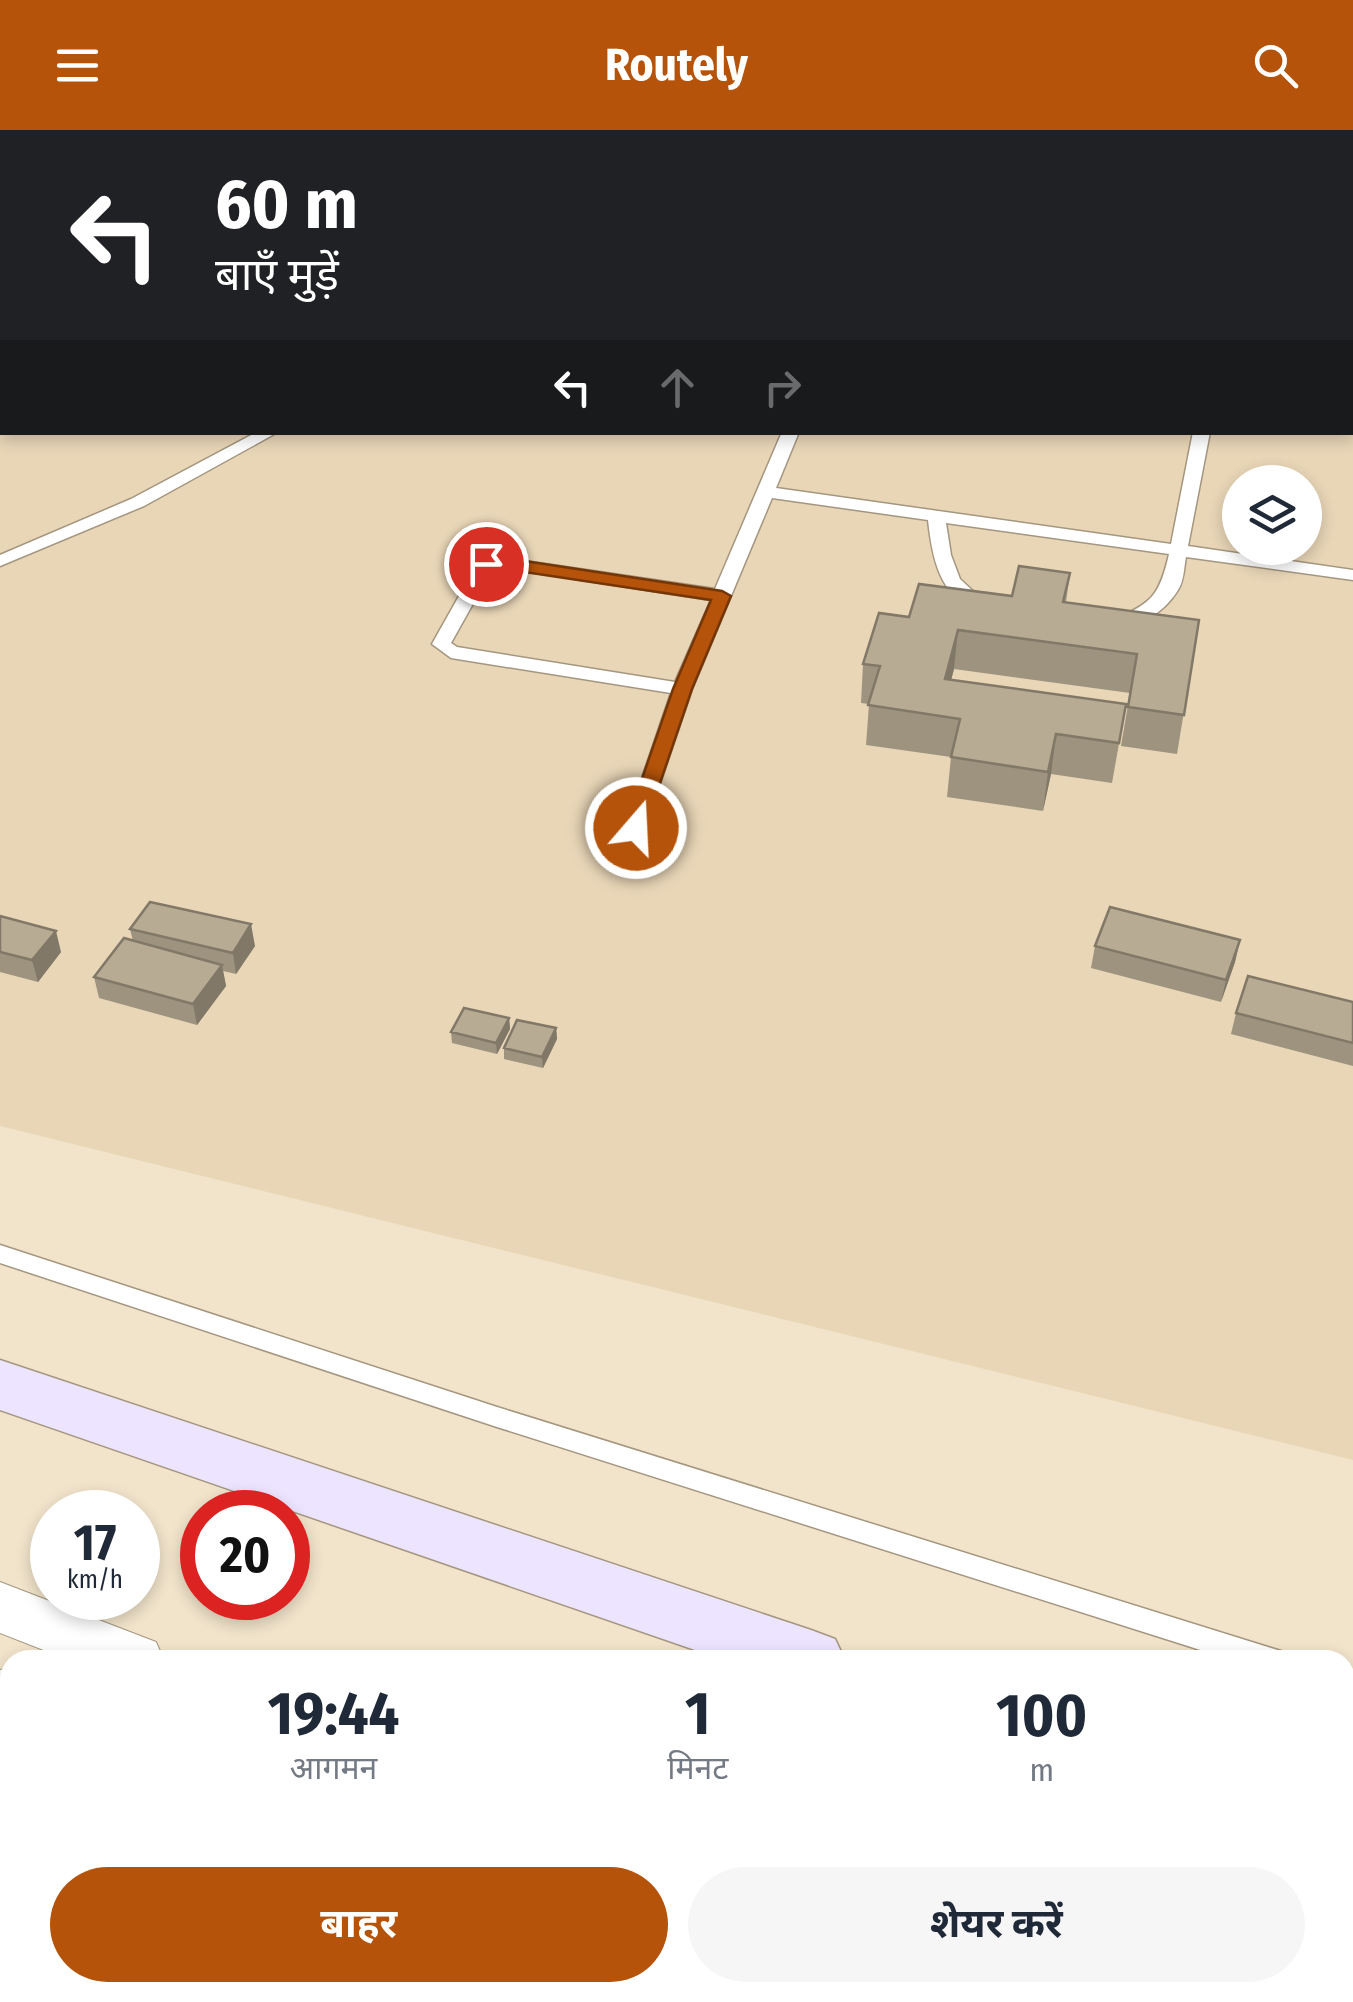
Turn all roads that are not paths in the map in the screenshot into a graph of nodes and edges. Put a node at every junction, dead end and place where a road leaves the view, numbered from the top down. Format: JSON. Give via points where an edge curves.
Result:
{"nodes":[{"id":1,"x":264,"y":435,"type":"edge"},
{"id":2,"x":790,"y":435,"type":"edge"},
{"id":3,"x":1201,"y":435,"type":"edge"},
{"id":4,"x":768,"y":492,"type":"junction"},
{"id":5,"x":936,"y":516,"type":"junction"},
{"id":6,"x":1181,"y":550,"type":"junction"},
{"id":7,"x":0,"y":562,"type":"edge"},
{"id":8,"x":1353,"y":574,"type":"edge"},
{"id":9,"x":722,"y":596,"type":"junction"},
{"id":10,"x":992,"y":611,"type":"edge"},
{"id":11,"x":1103,"y":625,"type":"edge"},
{"id":12,"x":682,"y":689,"type":"junction"},
{"id":13,"x":636,"y":828,"type":"dead end"},
{"id":14,"x":0,"y":1254,"type":"edge"},
{"id":15,"x":0,"y":1385,"type":"edge"},
{"id":16,"x":0,"y":1607,"type":"edge"},
{"id":17,"x":43,"y":1644,"type":"edge"},
{"id":18,"x":78,"y":1650,"type":"edge"},
{"id":19,"x":782,"y":1650,"type":"edge"},
{"id":20,"x":1239,"y":1650,"type":"edge"}],
"edges":[{"from":1,"to":7,"type":"lane"},
{"from":2,"to":4,"type":"lane"},
{"from":3,"to":6,"type":"lane"},
{"from":4,"to":5,"type":"lane"},
{"from":4,"to":9,"type":"lane"},
{"from":5,"to":6,"type":"lane"},
{"from":5,"to":10,"type":"lane","via":[[946,575],[965,599]]},
{"from":6,"to":8,"type":"lane"},
{"from":6,"to":11,"type":"lane","via":[[1162,602]]},
{"from":9,"to":12,"type":"lane"},
{"from":9,"to":12,"type":"lane","via":[[486,564],[441,644],[451,652]]},
{"from":12,"to":13,"type":"lane"},
{"from":14,"to":20,"type":"lane"},
{"from":15,"to":19,"type":"street"},
{"from":16,"to":17,"type":"street"},
{"from":17,"to":18,"type":"street"}]}
